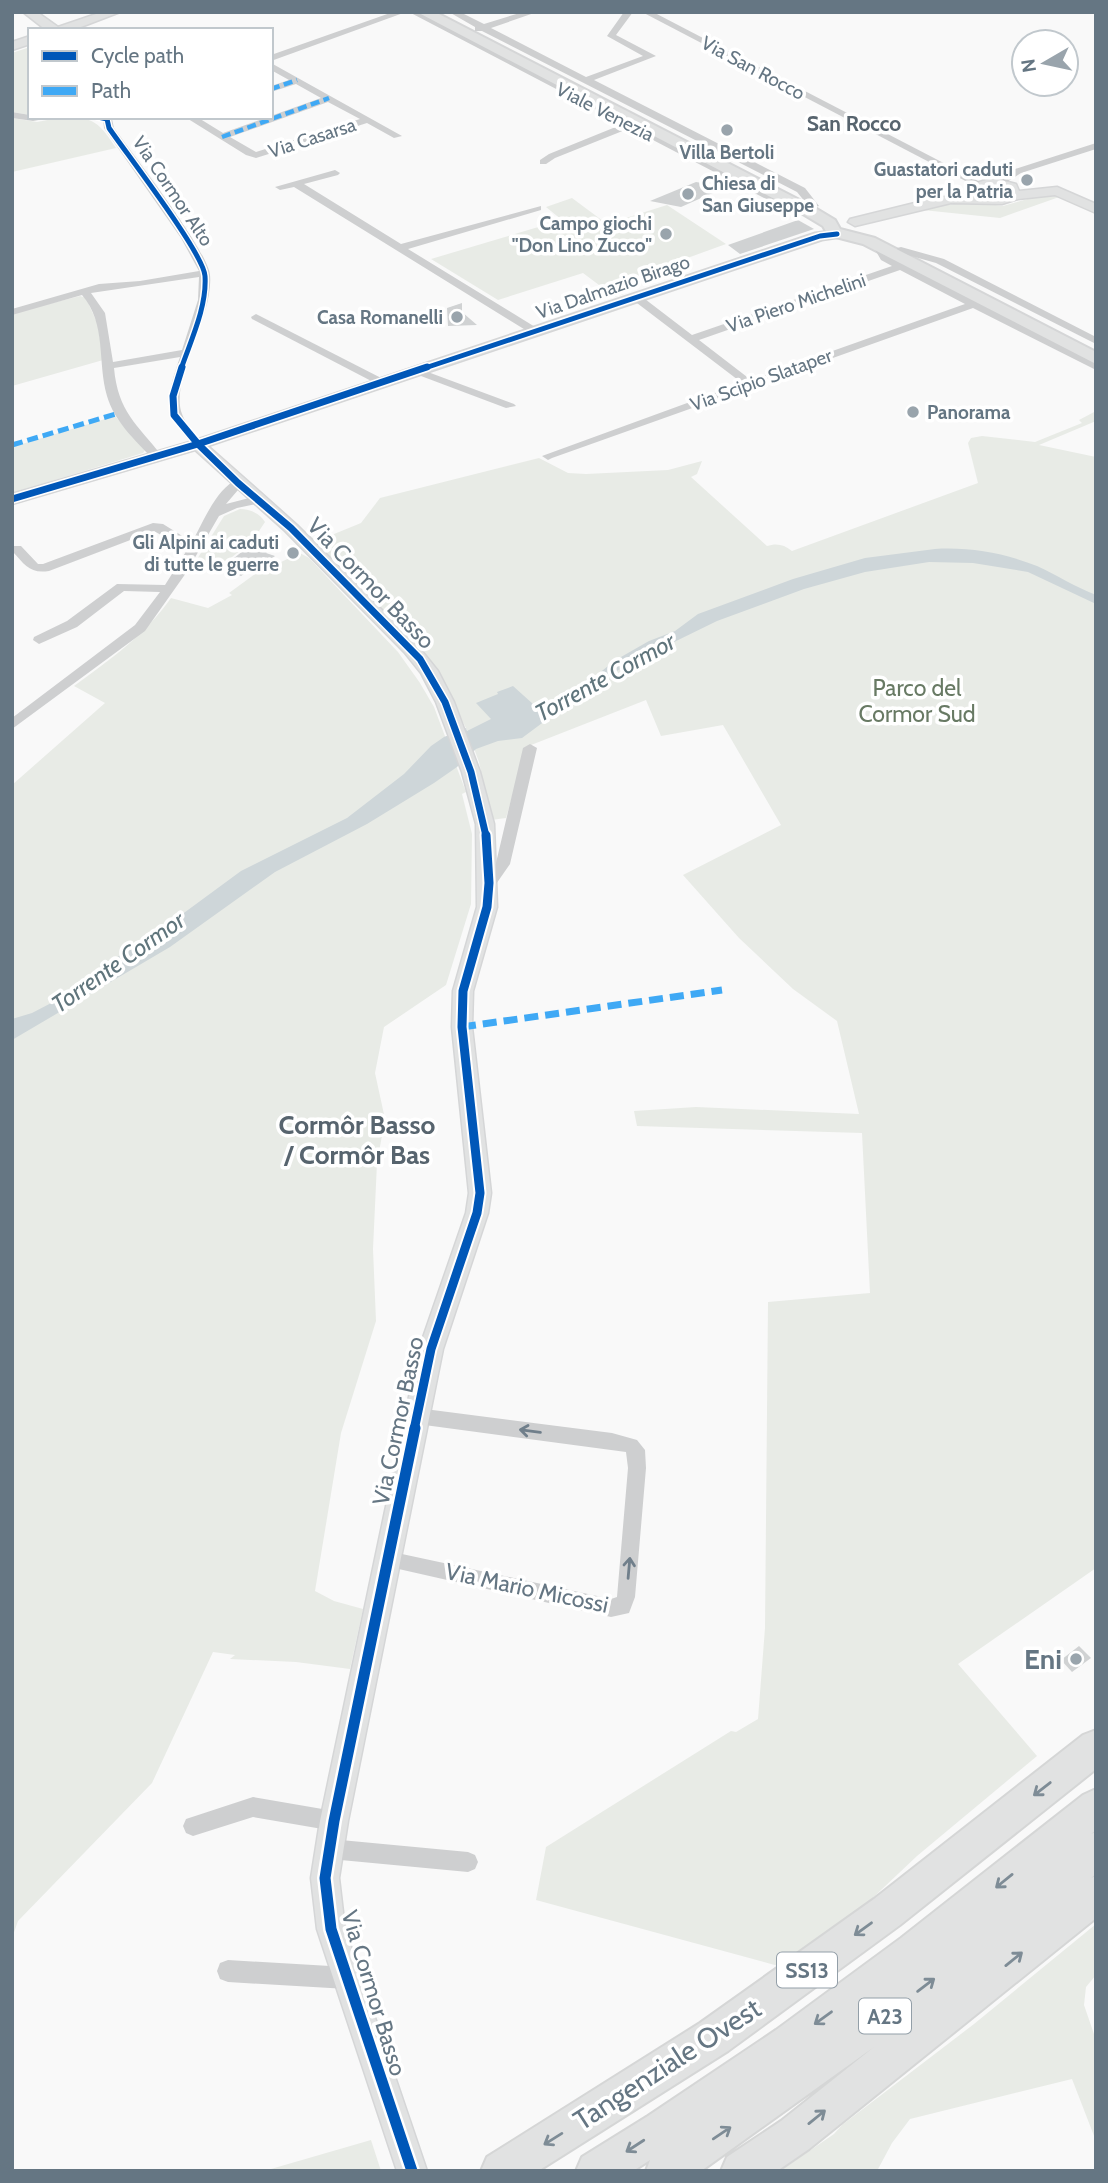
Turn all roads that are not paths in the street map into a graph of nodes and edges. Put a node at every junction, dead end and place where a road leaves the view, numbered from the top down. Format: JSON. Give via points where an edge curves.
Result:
{"nodes":[{"id":1,"x":29,"y":12,"type":"edge"},
{"id":2,"x":114,"y":12,"type":"edge"},
{"id":3,"x":402,"y":12,"type":"edge"},
{"id":4,"x":413,"y":12,"type":"edge"},
{"id":5,"x":424,"y":12,"type":"edge"},
{"id":6,"x":439,"y":12,"type":"edge"},
{"id":7,"x":453,"y":12,"type":"edge"},
{"id":8,"x":533,"y":12,"type":"edge"},
{"id":9,"x":629,"y":12,"type":"edge"},
{"id":10,"x":646,"y":12,"type":"edge"},
{"id":11,"x":51,"y":28,"type":"edge"},
{"id":12,"x":67,"y":28,"type":"edge"},
{"id":13,"x":479,"y":29,"type":"junction"},
{"id":14,"x":273,"y":57,"type":"edge"},
{"id":15,"x":273,"y":67,"type":"edge"},
{"id":16,"x":297,"y":80,"type":"junction"},
{"id":17,"x":586,"y":80,"type":"junction"},
{"id":18,"x":273,"y":88,"type":"edge"},
{"id":19,"x":329,"y":98,"type":"junction"},
{"id":20,"x":273,"y":118,"type":"edge"},
{"id":21,"x":105,"y":119,"type":"edge"},
{"id":22,"x":194,"y":119,"type":"edge"},
{"id":23,"x":271,"y":119,"type":"edge"},
{"id":24,"x":368,"y":120,"type":"junction"},
{"id":25,"x":630,"y":125,"type":"junction"},
{"id":26,"x":397,"y":136,"type":"dead end"},
{"id":27,"x":222,"y":137,"type":"junction"},
{"id":28,"x":1096,"y":146,"type":"edge"},
{"id":29,"x":543,"y":162,"type":"dead end"},
{"id":30,"x":335,"y":173,"type":"dead end"},
{"id":31,"x":295,"y":183,"type":"junction"},
{"id":32,"x":280,"y":187,"type":"dead end"},
{"id":33,"x":994,"y":187,"type":"junction"},
{"id":34,"x":807,"y":206,"type":"junction"},
{"id":35,"x":537,"y":208,"type":"dead end"},
{"id":36,"x":1096,"y":209,"type":"edge"},
{"id":37,"x":846,"y":227,"type":"junction"},
{"id":38,"x":878,"y":246,"type":"junction"},
{"id":39,"x":399,"y":248,"type":"junction"},
{"id":40,"x":901,"y":258,"type":"junction"},
{"id":41,"x":205,"y":273,"type":"junction"},
{"id":42,"x":85,"y":292,"type":"junction"},
{"id":43,"x":637,"y":298,"type":"junction"},
{"id":44,"x":974,"y":304,"type":"junction"},
{"id":45,"x":12,"y":312,"type":"edge"},
{"id":46,"x":256,"y":317,"type":"dead end"},
{"id":47,"x":536,"y":332,"type":"junction"},
{"id":48,"x":691,"y":339,"type":"junction"},
{"id":49,"x":1096,"y":341,"type":"edge"},
{"id":50,"x":1096,"y":349,"type":"edge"},
{"id":51,"x":187,"y":352,"type":"junction"},
{"id":52,"x":1096,"y":359,"type":"edge"},
{"id":53,"x":109,"y":366,"type":"junction"},
{"id":54,"x":1096,"y":367,"type":"edge"},
{"id":55,"x":417,"y":371,"type":"junction"},
{"id":56,"x":383,"y":383,"type":"junction"},
{"id":57,"x":750,"y":384,"type":"junction"},
{"id":58,"x":510,"y":406,"type":"dead end"},
{"id":59,"x":198,"y":444,"type":"junction"},
{"id":60,"x":156,"y":456,"type":"junction"},
{"id":61,"x":548,"y":456,"type":"dead end"},
{"id":62,"x":238,"y":483,"type":"junction"},
{"id":63,"x":12,"y":499,"type":"edge"},
{"id":64,"x":257,"y":500,"type":"junction"},
{"id":65,"x":216,"y":513,"type":"junction"},
{"id":66,"x":17,"y":549,"type":"dead end"},
{"id":67,"x":194,"y":549,"type":"junction"},
{"id":68,"x":169,"y":589,"type":"junction"},
{"id":69,"x":39,"y":640,"type":"dead end"},
{"id":70,"x":12,"y":725,"type":"edge"},
{"id":71,"x":530,"y":748,"type":"dead end"},
{"id":72,"x":489,"y":883,"type":"junction"},
{"id":73,"x":417,"y":1416,"type":"junction"},
{"id":74,"x":388,"y":1559,"type":"junction"},
{"id":75,"x":1096,"y":1747,"type":"edge"},
{"id":76,"x":1096,"y":1807,"type":"edge"},
{"id":77,"x":334,"y":1821,"type":"junction"},
{"id":78,"x":193,"y":1826,"type":"dead end"},
{"id":79,"x":330,"y":1849,"type":"junction"},
{"id":80,"x":1096,"y":1850,"type":"edge"},
{"id":81,"x":468,"y":1862,"type":"dead end"},
{"id":82,"x":1096,"y":1894,"type":"edge"},
{"id":83,"x":228,"y":1971,"type":"dead end"},
{"id":84,"x":347,"y":1978,"type":"junction"},
{"id":85,"x":412,"y":2171,"type":"edge"},
{"id":86,"x":501,"y":2171,"type":"edge"},
{"id":87,"x":596,"y":2171,"type":"edge"},
{"id":88,"x":666,"y":2171,"type":"edge"},
{"id":89,"x":741,"y":2171,"type":"edge"}],
"edges":[{"from":1,"to":11,"type":"street"},
{"from":2,"to":12,"type":"street"},
{"from":3,"to":14,"type":"street"},
{"from":4,"to":25,"type":"street","name":"Viale Venezia"},
{"from":5,"to":34,"type":"main road","name":"Viale Venezia"},
{"from":6,"to":13,"type":"main road","name":"Viale Venezia"},
{"from":7,"to":13,"type":"street","name":"Viale Venezia"},
{"from":8,"to":13,"type":"street"},
{"from":9,"to":17,"type":"street","via":[[611,32],[612,37],[651,56]]},
{"from":10,"to":33,"type":"street","name":"Via San Rocco"},
{"from":13,"to":17,"type":"street","name":"Viale Venezia"},
{"from":13,"to":34,"type":"main road","name":"Viale Venezia"},
{"from":15,"to":16,"type":"street","name":"Via Casarsa"},
{"from":16,"to":18,"type":"street"},
{"from":16,"to":19,"type":"street","name":"Via Casarsa"},
{"from":17,"to":34,"type":"street","name":"Viale Venezia","via":[[801,190]]},
{"from":19,"to":20,"type":"street","name":"Via Casarsa"},
{"from":19,"to":24,"type":"street","name":"Via Casarsa"},
{"from":21,"to":41,"type":"street","name":"Via Cormor Alto"},
{"from":22,"to":27,"type":"street"},
{"from":23,"to":27,"type":"street","name":"Via Casarsa"},
{"from":24,"to":26,"type":"street","name":"Via Casarsa"},
{"from":24,"to":27,"type":"street","name":"Via Casarsa","via":[[256,155]]},
{"from":25,"to":29,"type":"street"},
{"from":25,"to":34,"type":"street","name":"Viale Venezia","via":[[768,197]]},
{"from":28,"to":33,"type":"street","via":[[1018,171]]},
{"from":30,"to":31,"type":"street"},
{"from":31,"to":32,"type":"street"},
{"from":31,"to":39,"type":"street"},
{"from":33,"to":36,"type":"street","via":[[1064,193]]},
{"from":33,"to":37,"type":"street","name":"Via Dalmazio Birago","via":[[912,205]]},
{"from":34,"to":37,"type":"main road","name":"Viale Venezia"},
{"from":35,"to":39,"type":"street"},
{"from":37,"to":38,"type":"main road","name":"Viale Venezia"},
{"from":37,"to":40,"type":"main road","name":"Viale Venezia"},
{"from":37,"to":43,"type":"street","name":"Via Dalmazio Birago"},
{"from":38,"to":40,"type":"street","name":"Viale Venezia","via":[[885,258]]},
{"from":38,"to":52,"type":"main road","name":"Viale Venezia"},
{"from":39,"to":47,"type":"street"},
{"from":40,"to":44,"type":"street","name":"Viale Venezia"},
{"from":40,"to":48,"type":"street","name":"Via Piero Michelini"},
{"from":40,"to":49,"type":"street","name":"Viale Venezia","via":[[940,261]]},
{"from":40,"to":50,"type":"main road","name":"Viale Venezia"},
{"from":41,"to":42,"type":"street","name":"Via Cormor Alto"},
{"from":41,"to":51,"type":"street","name":"Via Cormor Alto","via":[[204,300]]},
{"from":42,"to":45,"type":"street","name":"Via Cormor Alto"},
{"from":42,"to":53,"type":"street","via":[[99,313]]},
{"from":43,"to":47,"type":"street","name":"Via Dalmazio Birago"},
{"from":43,"to":48,"type":"street"},
{"from":44,"to":54,"type":"street","name":"Viale Venezia"},
{"from":44,"to":57,"type":"street","name":"Via Scipio Slataper"},
{"from":46,"to":56,"type":"street"},
{"from":47,"to":55,"type":"street","name":"Via Dalmazio Birago"},
{"from":48,"to":57,"type":"street"},
{"from":51,"to":53,"type":"street"},
{"from":51,"to":59,"type":"street","name":"Via Cormor Alto","via":[[172,406],[180,424]]},
{"from":53,"to":60,"type":"street","via":[[119,413]]},
{"from":55,"to":56,"type":"street","name":"Via Dalmazio Birago"},
{"from":55,"to":58,"type":"street"},
{"from":56,"to":59,"type":"street","name":"Via Dalmazio Birago"},
{"from":57,"to":61,"type":"street","name":"Via Scipio Slataper"},
{"from":59,"to":60,"type":"street","name":"Via Dalmazio Birago"},
{"from":59,"to":62,"type":"street","name":"Via Cormor Alto"},
{"from":60,"to":63,"type":"street","name":"Via Dalmazio Birago"},
{"from":62,"to":64,"type":"street","name":"Via Cormor Alto"},
{"from":62,"to":65,"type":"street"},
{"from":64,"to":65,"type":"street"},
{"from":64,"to":72,"type":"street","name":"Via Cormor Basso","via":[[429,671],[446,702],[477,793],[485,824]]},
{"from":65,"to":67,"type":"street"},
{"from":66,"to":67,"type":"street","via":[[35,568],[45,568],[159,527]]},
{"from":67,"to":68,"type":"street"},
{"from":68,"to":69,"type":"street","via":[[121,587],[72,624]]},
{"from":68,"to":70,"type":"street","via":[[140,628]]},
{"from":71,"to":72,"type":"street","name":"Via Cormor Basso","via":[[503,864]]},
{"from":72,"to":73,"type":"street","name":"Via Cormor Basso","via":[[487,907],[463,991],[462,1027],[480,1193],[431,1349]]},
{"from":73,"to":74,"type":"street","name":"Via Cormor Basso"},
{"from":74,"to":73,"type":"street","name":"Via Mario Micossi","one_way":true,"via":[[611,1608],[622,1607],[626,1597],[637,1468],[636,1450],[631,1445]]},
{"from":74,"to":77,"type":"street","name":"Via Cormor Basso"},
{"from":75,"to":86,"type":"highway","name":"Tangenziale Ovest","number":"SS13","one_way":true,"via":[[887,1912],[714,2037]]},
{"from":76,"to":87,"type":"highway","number":"A23","one_way":true,"via":[[958,1918],[738,2080]]},
{"from":77,"to":78,"type":"street","via":[[253,1807]]},
{"from":77,"to":79,"type":"street","name":"Via Cormor Basso"},
{"from":79,"to":81,"type":"street"},
{"from":79,"to":84,"type":"street","name":"Via Cormor Basso","via":[[326,1896]]},
{"from":88,"to":80,"type":"highway","number":"A23","one_way":true,"via":[[932,1981]]},
{"from":89,"to":82,"type":"highway","one_way":true,"via":[[795,2135]]},
{"from":83,"to":84,"type":"street","name":"Via Cormor Basso"},
{"from":84,"to":85,"type":"street","name":"Via Cormor Basso"}]}
